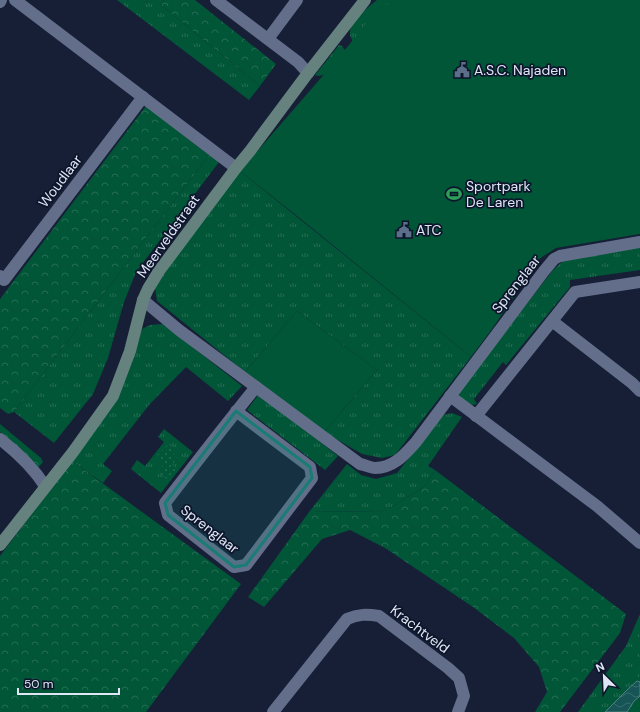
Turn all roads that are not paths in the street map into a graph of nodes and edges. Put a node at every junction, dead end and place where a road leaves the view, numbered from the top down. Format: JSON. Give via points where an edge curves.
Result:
{"nodes":[{"id":1,"x":15,"y":0,"type":"edge"},
{"id":2,"x":216,"y":0,"type":"edge"},
{"id":3,"x":297,"y":0,"type":"edge"},
{"id":4,"x":365,"y":0,"type":"edge"},
{"id":5,"x":268,"y":39,"type":"junction"},
{"id":6,"x":308,"y":73,"type":"junction"},
{"id":7,"x":143,"y":97,"type":"junction"},
{"id":8,"x":236,"y":168,"type":"junction"},
{"id":9,"x":640,"y":242,"type":"edge"},
{"id":10,"x":0,"y":276,"type":"edge"},
{"id":11,"x":640,"y":282,"type":"edge"},
{"id":12,"x":143,"y":300,"type":"junction"},
{"id":13,"x":552,"y":321,"type":"junction"},
{"id":14,"x":256,"y":387,"type":"junction"},
{"id":15,"x":640,"y":391,"type":"edge"},
{"id":16,"x":450,"y":396,"type":"junction"},
{"id":17,"x":236,"y":411,"type":"junction"},
{"id":18,"x":476,"y":416,"type":"junction"},
{"id":19,"x":0,"y":439,"type":"edge"},
{"id":20,"x":45,"y":486,"type":"junction"},
{"id":21,"x":640,"y":543,"type":"edge"},
{"id":22,"x":0,"y":545,"type":"edge"},
{"id":23,"x":273,"y":712,"type":"edge"},
{"id":24,"x":458,"y":712,"type":"edge"}],
"edges":[{"from":1,"to":7,"type":"street"},
{"from":2,"to":5,"type":"street"},
{"from":3,"to":5,"type":"street"},
{"from":4,"to":6,"type":"street","name":"Meerveldstraat"},
{"from":5,"to":6,"type":"street"},
{"from":6,"to":8,"type":"street","name":"Meerveldstraat"},
{"from":7,"to":8,"type":"street"},
{"from":7,"to":10,"type":"street","name":"Woudlaar","via":[[4,280]]},
{"from":8,"to":12,"type":"street","name":"Meerveldstraat","via":[[159,271]]},
{"from":9,"to":16,"type":"street","name":"Sprenglaar","via":[[554,259]]},
{"from":11,"to":13,"type":"street","via":[[575,292]]},
{"from":12,"to":14,"type":"street","name":"Sprenglaar","via":[[178,330]]},
{"from":12,"to":20,"type":"street","name":"Meerveldstraat","via":[[130,351],[113,396]]},
{"from":13,"to":15,"type":"street"},
{"from":13,"to":18,"type":"street"},
{"from":14,"to":16,"type":"street","name":"Sprenglaar","via":[[360,464],[374,468],[388,466],[401,460]]},
{"from":14,"to":17,"type":"street","name":"Sprenglaar"},
{"from":16,"to":18,"type":"street"},
{"from":17,"to":17,"type":"street","name":"Sprenglaar","via":[[310,467],[312,478],[246,565],[234,567],[168,515],[164,503]]},
{"from":18,"to":21,"type":"street","via":[[597,506]]},
{"from":19,"to":20,"type":"street","via":[[20,455],[38,474]]},
{"from":20,"to":22,"type":"street","name":"Meerveldstraat"},
{"from":23,"to":24,"type":"street","name":"Krachtveld","via":[[346,619],[365,613],[379,616],[459,678],[464,696]]}]}
